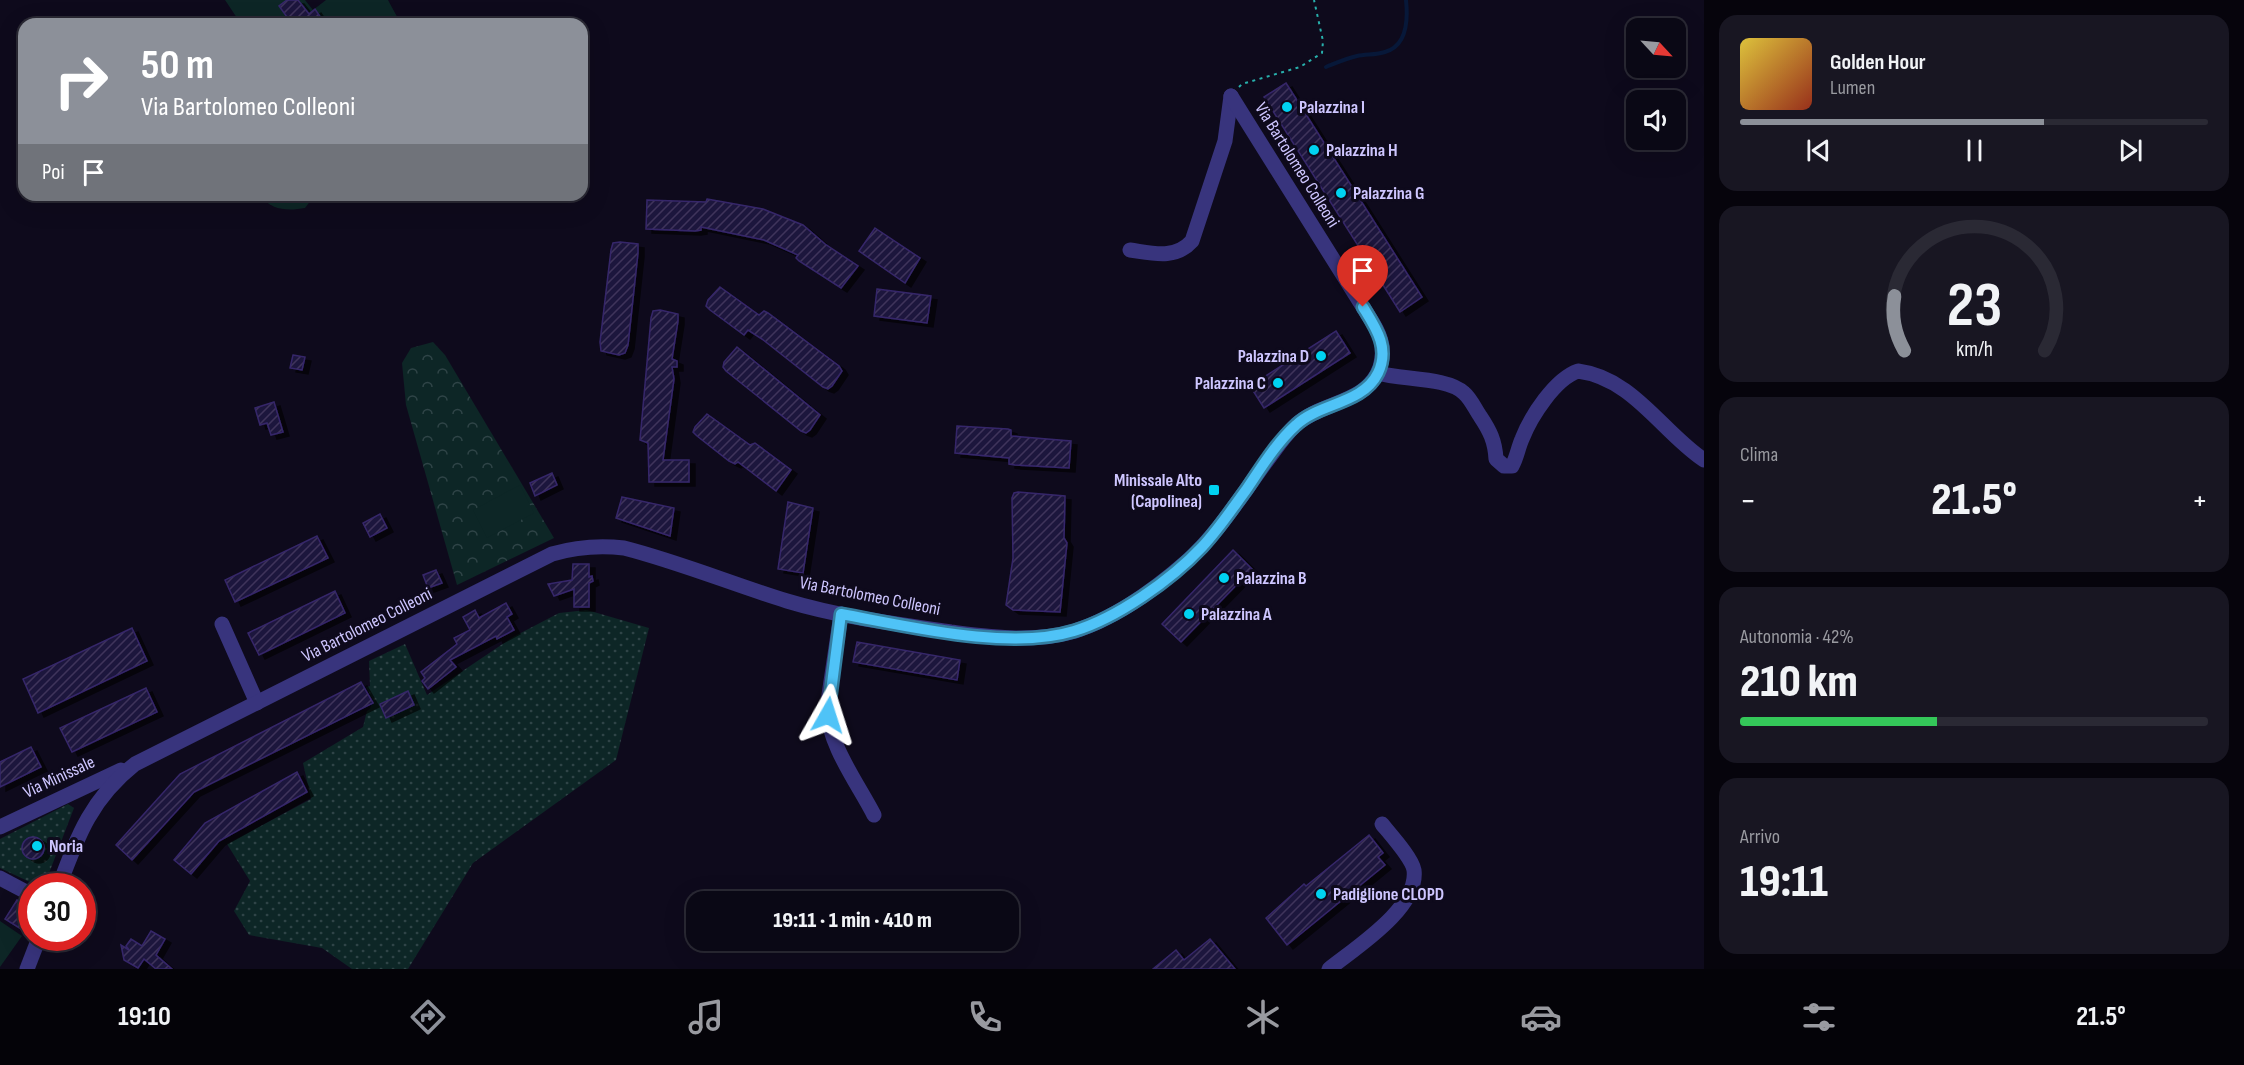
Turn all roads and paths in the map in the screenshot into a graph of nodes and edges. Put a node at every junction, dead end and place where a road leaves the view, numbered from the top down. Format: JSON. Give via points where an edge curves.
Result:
{"nodes":[{"id":1,"x":1314,"y":0,"type":"edge"},
{"id":2,"x":1231,"y":96,"type":"junction"},
{"id":3,"x":1130,"y":250,"type":"dead end"},
{"id":4,"x":1378,"y":373,"type":"junction"},
{"id":5,"x":1704,"y":460,"type":"edge"},
{"id":6,"x":841,"y":614,"type":"junction"},
{"id":7,"x":222,"y":624,"type":"dead end"},
{"id":8,"x":257,"y":703,"type":"junction"},
{"id":9,"x":135,"y":764,"type":"junction"},
{"id":10,"x":874,"y":815,"type":"dead end"},
{"id":11,"x":1382,"y":824,"type":"dead end"},
{"id":12,"x":0,"y":827,"type":"edge"},
{"id":13,"x":65,"y":873,"type":"edge"},
{"id":14,"x":0,"y":878,"type":"edge"},
{"id":15,"x":18,"y":888,"type":"edge"},
{"id":16,"x":34,"y":951,"type":"edge"},
{"id":17,"x":27,"y":969,"type":"edge"},
{"id":18,"x":1329,"y":969,"type":"edge"}],
"edges":[{"from":1,"to":2,"type":"path","via":[[1322,53],[1300,67],[1242,84]]},
{"from":2,"to":3,"type":"street","via":[[1225,141],[1192,241],[1183,250],[1168,254]]},
{"from":2,"to":4,"type":"street","name":"Via Bartolomeo Colleoni","via":[[1378,332],[1383,351]]},
{"from":4,"to":5,"type":"street","via":[[1459,389],[1490,432],[1496,459],[1504,466],[1512,466],[1525,433],[1556,386],[1578,371],[1610,381],[1654,414]]},
{"from":4,"to":6,"type":"street","name":"Via Bartolomeo Colleoni","via":[[1366,389],[1317,410],[1294,427],[1200,549],[1172,574],[1103,620],[1074,631],[1031,638],[977,635]]},
{"from":6,"to":8,"type":"street","name":"Via Bartolomeo Colleoni","via":[[636,551],[586,546],[552,554]]},
{"from":6,"to":10,"type":"street","via":[[827,708],[829,723]]},
{"from":7,"to":8,"type":"street"},
{"from":8,"to":9,"type":"street","name":"Via Bartolomeo Colleoni"},
{"from":9,"to":12,"type":"street","name":"Via Minissale"},
{"from":9,"to":13,"type":"street","name":"Via Bartolomeo Colleoni","via":[[108,788],[90,813]]},
{"from":11,"to":18,"type":"street","via":[[1411,862],[1413,877],[1398,912]]},
{"from":14,"to":15,"type":"street"},
{"from":16,"to":17,"type":"street"}]}
